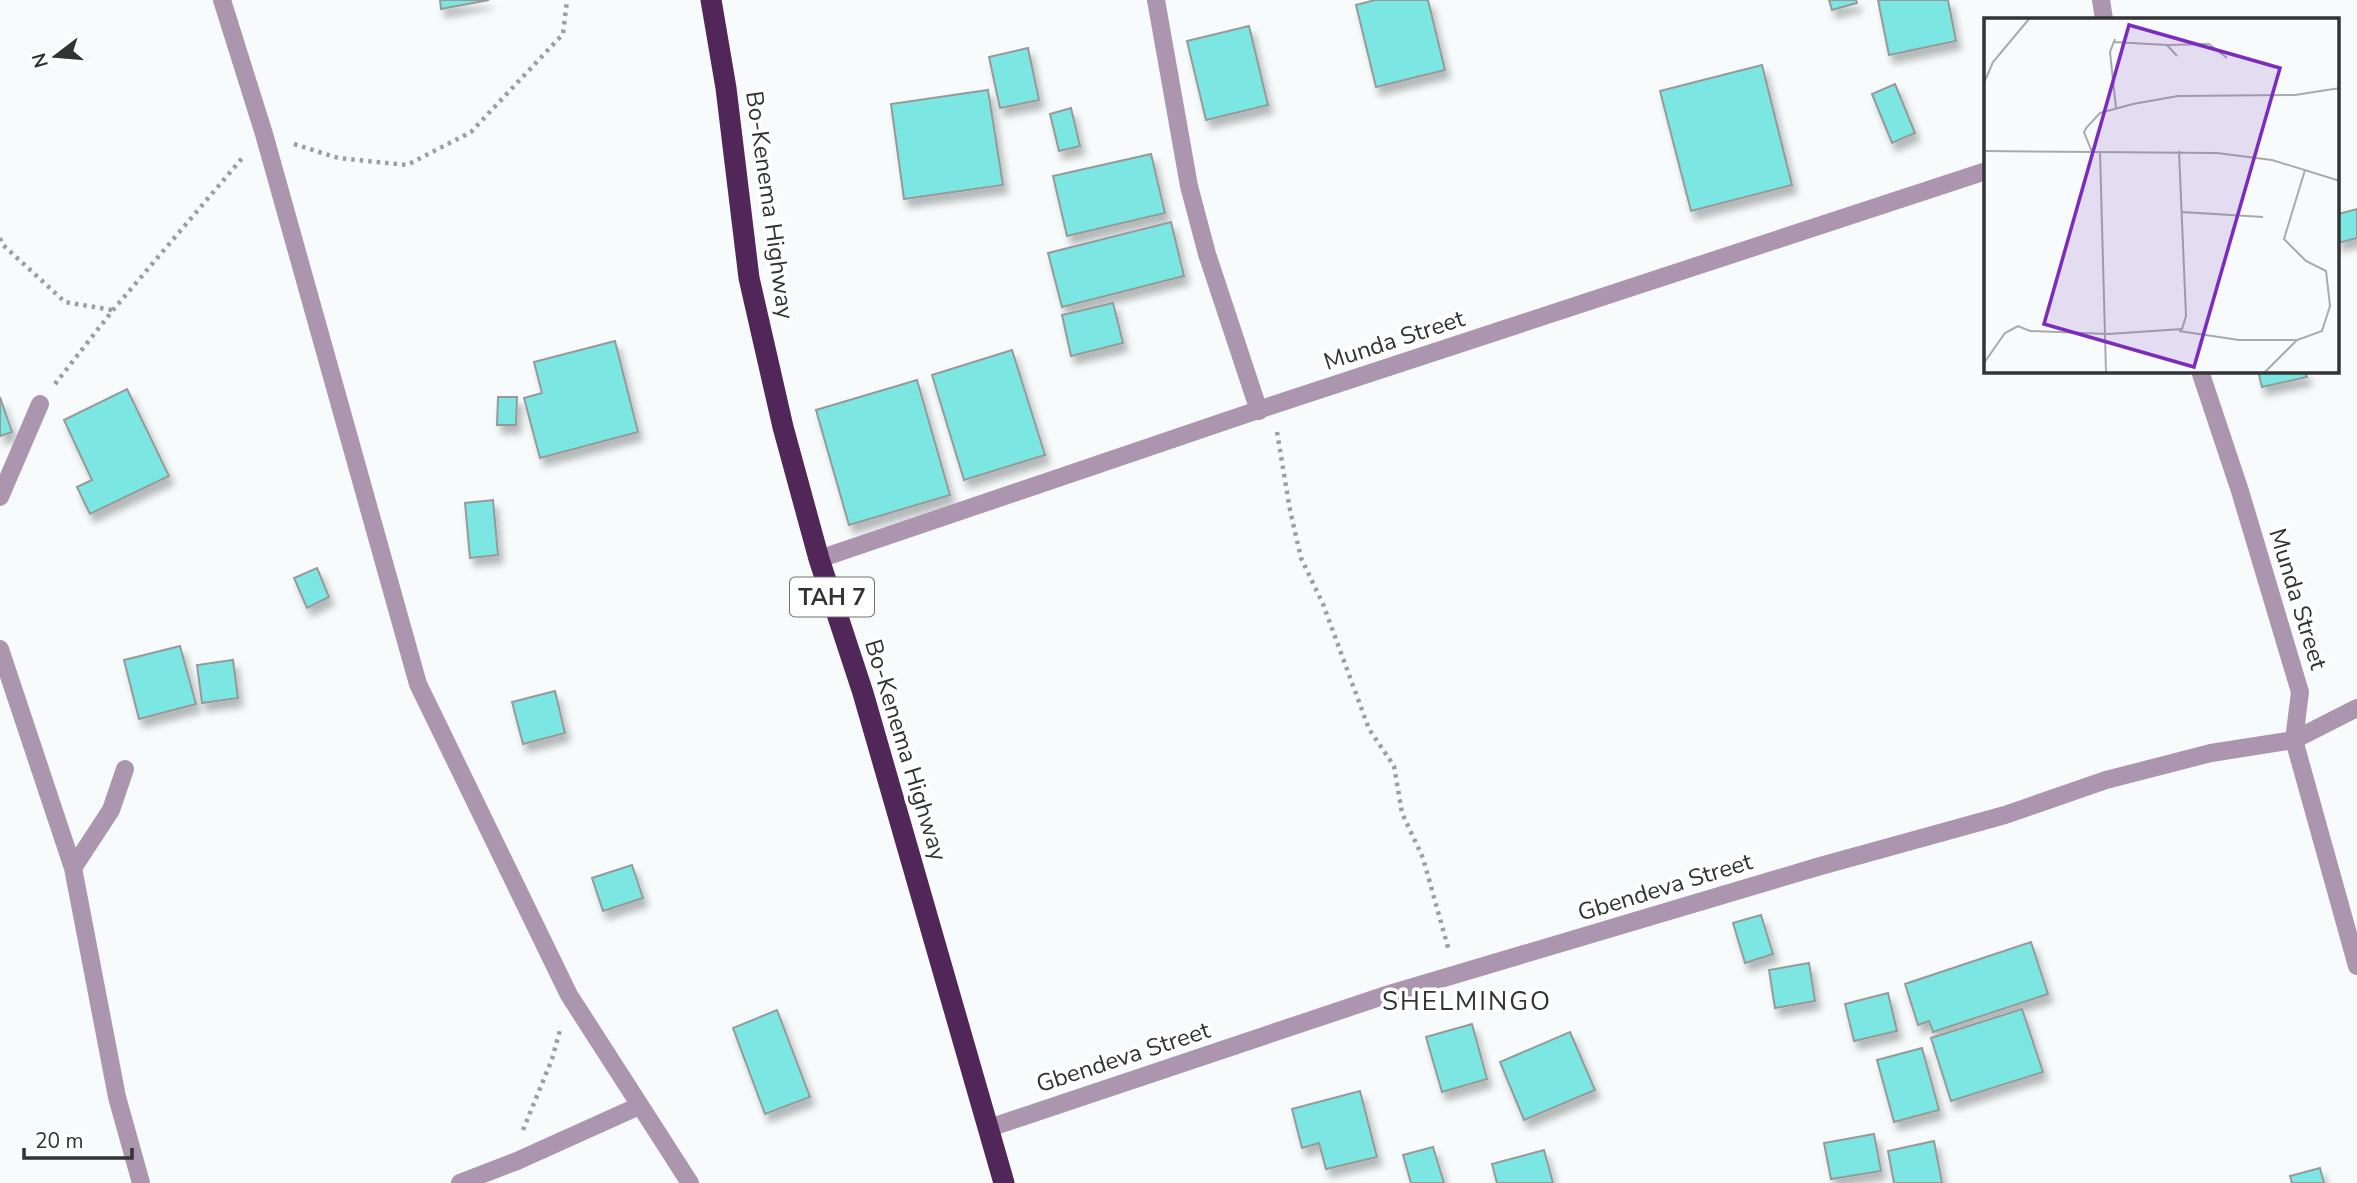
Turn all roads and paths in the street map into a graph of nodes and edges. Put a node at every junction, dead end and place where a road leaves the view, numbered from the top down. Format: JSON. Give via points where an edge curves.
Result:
{"nodes":[{"id":1,"x":222,"y":0,"type":"edge"},
{"id":2,"x":567,"y":0,"type":"edge"},
{"id":3,"x":711,"y":0,"type":"edge"},
{"id":4,"x":1156,"y":0,"type":"edge"},
{"id":5,"x":2101,"y":0,"type":"edge"},
{"id":6,"x":2104,"y":18,"type":"edge"},
{"id":7,"x":264,"y":134,"type":"junction"},
{"id":8,"x":1984,"y":172,"type":"edge"},
{"id":9,"x":0,"y":238,"type":"edge"},
{"id":10,"x":113,"y":310,"type":"junction"},
{"id":11,"x":2201,"y":373,"type":"edge"},
{"id":12,"x":40,"y":404,"type":"joint"},
{"id":13,"x":1266,"y":408,"type":"junction"},
{"id":14,"x":0,"y":498,"type":"edge"},
{"id":15,"x":819,"y":559,"type":"junction"},
{"id":16,"x":0,"y":649,"type":"edge"},
{"id":17,"x":2357,"y":708,"type":"edge"},
{"id":18,"x":2294,"y":740,"type":"junction"},
{"id":19,"x":125,"y":769,"type":"dead end"},
{"id":20,"x":73,"y":868,"type":"junction"},
{"id":21,"x":2357,"y":966,"type":"edge"},
{"id":22,"x":1455,"y":975,"type":"junction"},
{"id":23,"x":569,"y":995,"type":"junction"},
{"id":24,"x":639,"y":1106,"type":"junction"},
{"id":25,"x":989,"y":1128,"type":"junction"},
{"id":26,"x":516,"y":1161,"type":"junction"},
{"id":27,"x":141,"y":1183,"type":"edge"},
{"id":28,"x":460,"y":1183,"type":"edge"},
{"id":29,"x":690,"y":1183,"type":"edge"},
{"id":30,"x":1004,"y":1183,"type":"edge"}],
"edges":[{"from":1,"to":7,"type":"street"},
{"from":2,"to":7,"type":"path","via":[[563,34],[471,132],[407,165],[338,158]]},
{"from":3,"to":15,"type":"highway","name":"Bo-Kenema Highway","number":"TAH 7","via":[[749,278]]},
{"from":4,"to":13,"type":"street","via":[[1189,186],[1208,254]]},
{"from":5,"to":6,"type":"street"},
{"from":7,"to":10,"type":"path"},
{"from":7,"to":23,"type":"street","via":[[418,684]]},
{"from":8,"to":13,"type":"street","name":"Munda Street"},
{"from":9,"to":10,"type":"path","via":[[65,302]]},
{"from":10,"to":12,"type":"path"},
{"from":11,"to":18,"type":"street","name":"Munda Street","via":[[2300,692]]},
{"from":12,"to":14,"type":"street"},
{"from":13,"to":15,"type":"street","name":"Munda Street"},
{"from":13,"to":22,"type":"path","via":[[1301,558],[1324,604],[1368,729],[1394,766],[1402,813],[1423,858]]},
{"from":15,"to":25,"type":"highway","name":"Bo-Kenema Highway","number":"TAH 7","via":[[863,693]]},
{"from":16,"to":20,"type":"street"},
{"from":17,"to":18,"type":"street","name":"Gbendeva Street"},
{"from":18,"to":21,"type":"street","name":"Munda Street"},
{"from":18,"to":22,"type":"street","name":"Gbendeva Street","via":[[2211,753],[2106,780],[2005,815]]},
{"from":19,"to":20,"type":"street","via":[[111,810]]},
{"from":20,"to":27,"type":"street","via":[[117,1097]]},
{"from":22,"to":25,"type":"street","name":"Gbendeva Street"},
{"from":23,"to":24,"type":"street"},
{"from":23,"to":26,"type":"path"},
{"from":24,"to":26,"type":"street"},
{"from":24,"to":29,"type":"street"},
{"from":25,"to":30,"type":"highway","name":"Bo-Kenema Highway","number":"TAH 7"},
{"from":26,"to":28,"type":"street"}]}
